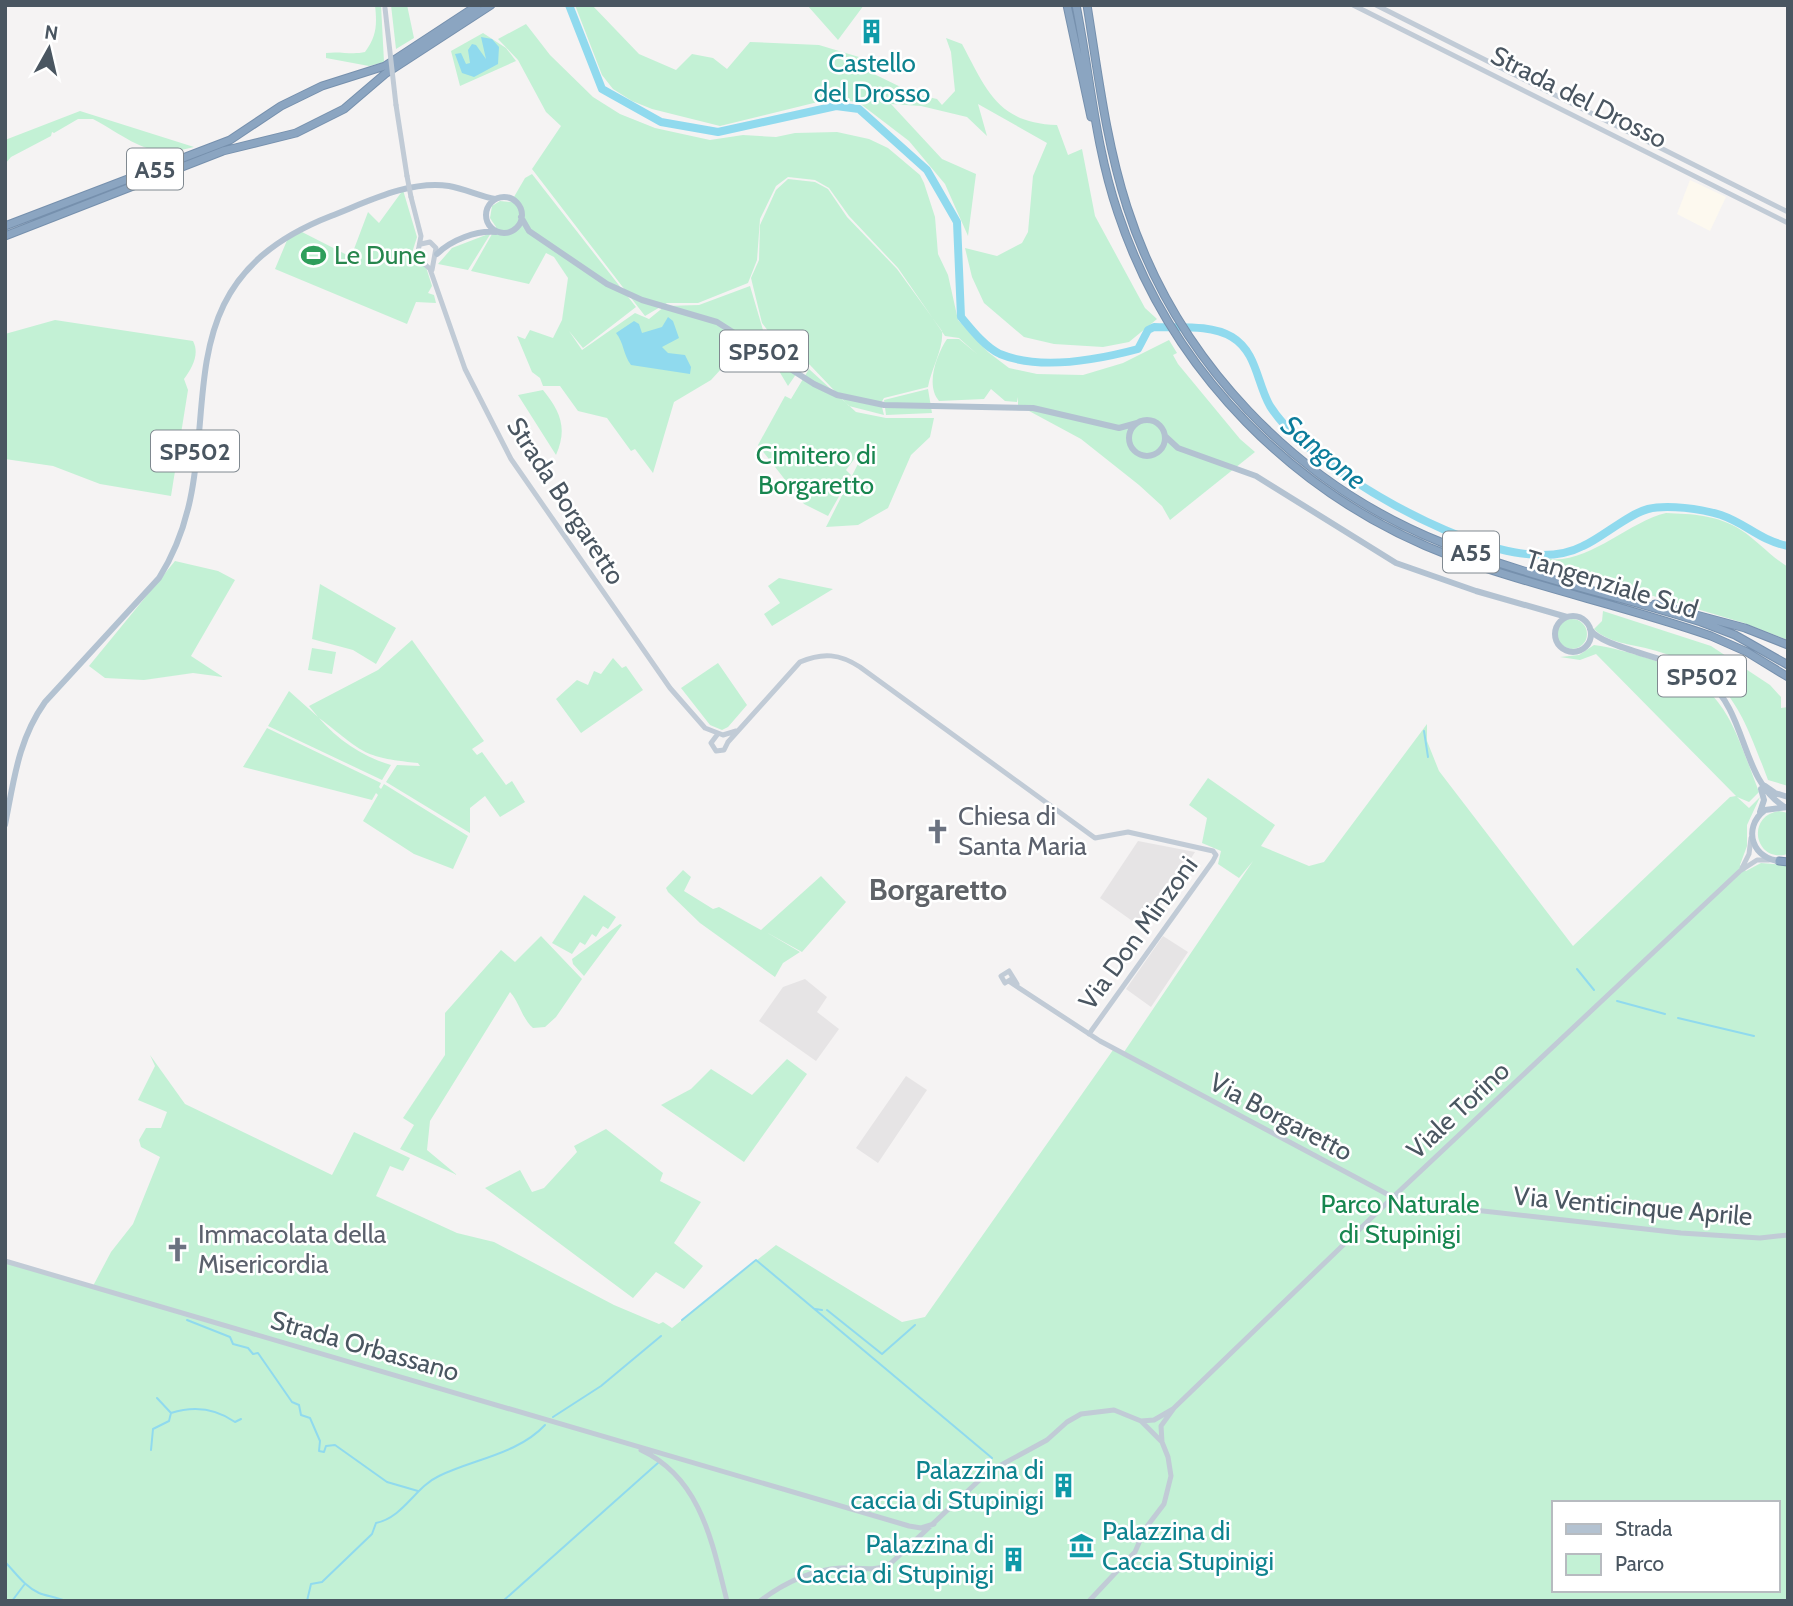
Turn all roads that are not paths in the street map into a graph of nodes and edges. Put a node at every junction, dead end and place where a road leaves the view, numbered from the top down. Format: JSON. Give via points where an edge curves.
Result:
{"nodes":[{"id":1,"x":478,"y":5,"type":"edge"},
{"id":2,"x":491,"y":5,"type":"edge"},
{"id":3,"x":1067,"y":5,"type":"edge"},
{"id":4,"x":1076,"y":5,"type":"edge"},
{"id":5,"x":1087,"y":5,"type":"edge"},
{"id":6,"x":1353,"y":5,"type":"edge"},
{"id":7,"x":1376,"y":5,"type":"edge"},
{"id":8,"x":385,"y":7,"type":"edge"},
{"id":9,"x":1102,"y":154,"type":"junction"},
{"id":10,"x":464,"y":190,"type":"junction"},
{"id":11,"x":495,"y":200,"type":"junction"},
{"id":12,"x":486,"y":210,"type":"junction"},
{"id":13,"x":1788,"y":212,"type":"edge"},
{"id":14,"x":521,"y":217,"type":"junction"},
{"id":15,"x":486,"y":220,"type":"junction"},
{"id":16,"x":1788,"y":223,"type":"edge"},
{"id":17,"x":5,"y":226,"type":"edge"},
{"id":18,"x":511,"y":231,"type":"junction"},
{"id":19,"x":529,"y":231,"type":"junction"},
{"id":20,"x":498,"y":232,"type":"junction"},
{"id":21,"x":476,"y":233,"type":"junction"},
{"id":22,"x":5,"y":236,"type":"edge"},
{"id":23,"x":423,"y":241,"type":"junction"},
{"id":24,"x":435,"y":246,"type":"junction"},
{"id":25,"x":447,"y":246,"type":"junction"},
{"id":26,"x":437,"y":254,"type":"junction"},
{"id":27,"x":433,"y":261,"type":"junction"},
{"id":28,"x":425,"y":263,"type":"junction"},
{"id":29,"x":432,"y":274,"type":"junction"},
{"id":30,"x":1137,"y":423,"type":"junction"},
{"id":31,"x":1113,"y":428,"type":"junction"},
{"id":32,"x":1165,"y":436,"type":"junction"},
{"id":33,"x":1130,"y":442,"type":"junction"},
{"id":34,"x":1178,"y":448,"type":"junction"},
{"id":35,"x":1160,"y":450,"type":"junction"},
{"id":36,"x":1623,"y":598,"type":"junction"},
{"id":37,"x":1546,"y":613,"type":"junction"},
{"id":38,"x":1567,"y":617,"type":"junction"},
{"id":39,"x":1590,"y":629,"type":"junction"},
{"id":40,"x":1555,"y":632,"type":"junction"},
{"id":41,"x":1604,"y":642,"type":"junction"},
{"id":42,"x":1587,"y":645,"type":"junction"},
{"id":43,"x":1788,"y":645,"type":"edge"},
{"id":44,"x":1788,"y":665,"type":"edge"},
{"id":45,"x":1788,"y":677,"type":"edge"},
{"id":46,"x":736,"y":731,"type":"junction"},
{"id":47,"x":717,"y":736,"type":"junction"},
{"id":48,"x":728,"y":742,"type":"junction"},
{"id":49,"x":1754,"y":764,"type":"junction"},
{"id":50,"x":1760,"y":779,"type":"junction"},
{"id":51,"x":1788,"y":797,"type":"edge"},
{"id":52,"x":1786,"y":807,"type":"edge"},
{"id":53,"x":1759,"y":814,"type":"junction"},
{"id":54,"x":5,"y":825,"type":"edge"},
{"id":55,"x":1751,"y":837,"type":"junction"},
{"id":56,"x":1770,"y":860,"type":"junction"},
{"id":57,"x":1785,"y":861,"type":"edge"},
{"id":58,"x":1740,"y":871,"type":"junction"},
{"id":59,"x":1013,"y":981,"type":"dead end"},
{"id":60,"x":1089,"y":1034,"type":"junction"},
{"id":61,"x":1392,"y":1198,"type":"junction"},
{"id":62,"x":1788,"y":1235,"type":"edge"},
{"id":63,"x":5,"y":1261,"type":"edge"},
{"id":64,"x":1174,"y":1408,"type":"junction"},
{"id":65,"x":1141,"y":1421,"type":"junction"},
{"id":66,"x":1162,"y":1442,"type":"junction"},
{"id":67,"x":655,"y":1453,"type":"junction"},
{"id":68,"x":680,"y":1458,"type":"junction"},
{"id":69,"x":684,"y":1481,"type":"junction"},
{"id":70,"x":934,"y":1524,"type":"junction"},
{"id":71,"x":727,"y":1601,"type":"edge"},
{"id":72,"x":760,"y":1601,"type":"edge"},
{"id":73,"x":1089,"y":1601,"type":"edge"}],
"edges":[{"from":1,"to":17,"type":"highway","number":"A55","via":[[385,66],[322,86],[281,106],[230,140]]},
{"from":2,"to":22,"type":"highway","number":"A55","via":[[386,74],[344,109],[296,133],[223,151]]},
{"from":3,"to":9,"type":"highway"},
{"from":4,"to":9,"type":"highway","name":"Tangenziale Sud","number":"A55"},
{"from":5,"to":36,"type":"highway","name":"Tangenziale Sud","number":"A55","via":[[1120,184],[1148,262],[1203,356],[1233,394],[1281,443],[1374,510],[1463,550]]},
{"from":6,"to":16,"type":"main road","name":"Strada del Drosso"},
{"from":7,"to":13,"type":"main road","name":"Strada del Drosso"},
{"from":8,"to":23,"type":"main road","bridge":true,"via":[[407,176]]},
{"from":9,"to":45,"type":"highway","name":"Tangenziale Sud","number":"A55","via":[[1127,238],[1163,313],[1223,398],[1290,464],[1384,526],[1456,558],[1711,636]]},
{"from":10,"to":11,"type":"main road","number":"SP502"},
{"from":10,"to":12,"type":"main road"},
{"from":10,"to":54,"type":"main road","number":"SP502","via":[[421,186],[348,209],[275,244],[240,278],[214,327],[189,500],[171,559],[31,722],[22,743]]},
{"from":11,"to":12,"type":"main road"},
{"from":11,"to":14,"type":"main road","number":"SP502","via":[[513,200]]},
{"from":12,"to":15,"type":"main road"},
{"from":14,"to":18,"type":"main road"},
{"from":14,"to":19,"type":"main road","number":"SP502"},
{"from":15,"to":20,"type":"main road"},
{"from":15,"to":21,"type":"main road"},
{"from":18,"to":19,"type":"main road"},
{"from":18,"to":20,"type":"main road"},
{"from":19,"to":31,"type":"main road","number":"SP502","via":[[614,288],[717,322],[837,395],[884,405],[1033,408]]},
{"from":20,"to":21,"type":"main road"},
{"from":21,"to":25,"type":"main road"},
{"from":23,"to":24,"type":"main road"},
{"from":23,"to":28,"type":"main road","via":[[416,255]]},
{"from":24,"to":25,"type":"main road"},
{"from":24,"to":26,"type":"main road"},
{"from":25,"to":26,"type":"main road"},
{"from":26,"to":27,"type":"main road"},
{"from":27,"to":28,"type":"main road"},
{"from":27,"to":29,"type":"main road","name":"Strada Borgaretto"},
{"from":28,"to":29,"type":"main road","name":"Strada Borgaretto"},
{"from":29,"to":47,"type":"main road","name":"Strada Borgaretto","via":[[465,369],[511,459],[649,660],[705,728]]},
{"from":30,"to":31,"type":"main road","number":"SP502"},
{"from":30,"to":32,"type":"main road","number":"SP502","via":[[1154,422]]},
{"from":30,"to":33,"type":"main road"},
{"from":31,"to":33,"type":"main road","number":"SP502"},
{"from":32,"to":34,"type":"main road","number":"SP502"},
{"from":32,"to":35,"type":"main road"},
{"from":33,"to":35,"type":"main road","number":"SP502","via":[[1142,455]]},
{"from":34,"to":35,"type":"main road","number":"SP502"},
{"from":34,"to":37,"type":"main road","number":"SP502","via":[[1256,475],[1402,565]]},
{"from":36,"to":43,"type":"highway","via":[[1721,621]]},
{"from":36,"to":44,"type":"highway","name":"Tangenziale Sud","number":"A55","via":[[1718,628]]},
{"from":37,"to":38,"type":"main road","number":"SP502"},
{"from":37,"to":40,"type":"main road","number":"SP502"},
{"from":38,"to":39,"type":"main road","number":"SP502","via":[[1583,619]]},
{"from":38,"to":40,"type":"main road"},
{"from":39,"to":41,"type":"main road","number":"SP502"},
{"from":39,"to":42,"type":"main road"},
{"from":40,"to":42,"type":"main road","number":"SP502","via":[[1558,644],[1566,650],[1577,651]]},
{"from":41,"to":42,"type":"main road","number":"SP502"},
{"from":41,"to":49,"type":"main road","number":"SP502","via":[[1677,663],[1706,680],[1730,708]]},
{"from":46,"to":47,"type":"main road"},
{"from":46,"to":48,"type":"main road"},
{"from":46,"to":60,"type":"main road","name":"Via Don Minzoni","via":[[800,662],[814,656],[839,656],[1095,838],[1138,834],[1215,854],[1169,926]]},
{"from":47,"to":48,"type":"main road"},
{"from":47,"to":48,"type":"main road","via":[[712,747],[720,751]]},
{"from":49,"to":50,"type":"main road","number":"SP502"},
{"from":49,"to":53,"type":"main road","number":"SP502","via":[[1763,795]]},
{"from":50,"to":51,"type":"main road","via":[[1771,791]]},
{"from":50,"to":52,"type":"main road","number":"SP502","via":[[1769,796]]},
{"from":52,"to":53,"type":"main road"},
{"from":53,"to":55,"type":"main road"},
{"from":55,"to":56,"type":"main road","via":[[1756,849]]},
{"from":55,"to":58,"type":"main road","name":"Viale Torino","via":[[1749,855]]},
{"from":56,"to":57,"type":"main road"},
{"from":56,"to":58,"type":"main road","name":"Viale Torino","via":[[1757,860]]},
{"from":58,"to":61,"type":"main road","name":"Viale Torino"},
{"from":59,"to":60,"type":"main road","name":"Via Borgaretto"},
{"from":60,"to":61,"type":"main road","name":"Via Borgaretto"},
{"from":61,"to":62,"type":"main road","name":"Via Venticinque Aprile","via":[[1681,1233],[1760,1238]]},
{"from":61,"to":64,"type":"main road","name":"Viale Torino"},
{"from":63,"to":67,"type":"main road","name":"Strada Orbassano"},
{"from":64,"to":65,"type":"main road","via":[[1154,1420]]},
{"from":64,"to":66,"type":"main road","via":[[1161,1426]]},
{"from":65,"to":66,"type":"main road"},
{"from":65,"to":70,"type":"main road","via":[[1114,1410],[1081,1414],[1047,1440],[988,1472]]},
{"from":66,"to":73,"type":"main road","via":[[1171,1476],[1164,1504],[1122,1569]]},
{"from":67,"to":68,"type":"main road","name":"Strada Orbassano"},
{"from":67,"to":69,"type":"main road","name":"Strada Orbassano"},
{"from":68,"to":69,"type":"main road","via":[[674,1464]]},
{"from":68,"to":70,"type":"main road","name":"Strada Orbassano","via":[[909,1526]]},
{"from":69,"to":71,"type":"main road","name":"Strada Orbassano","via":[[698,1505]]},
{"from":70,"to":72,"type":"main road","via":[[888,1565],[818,1571]]}]}
